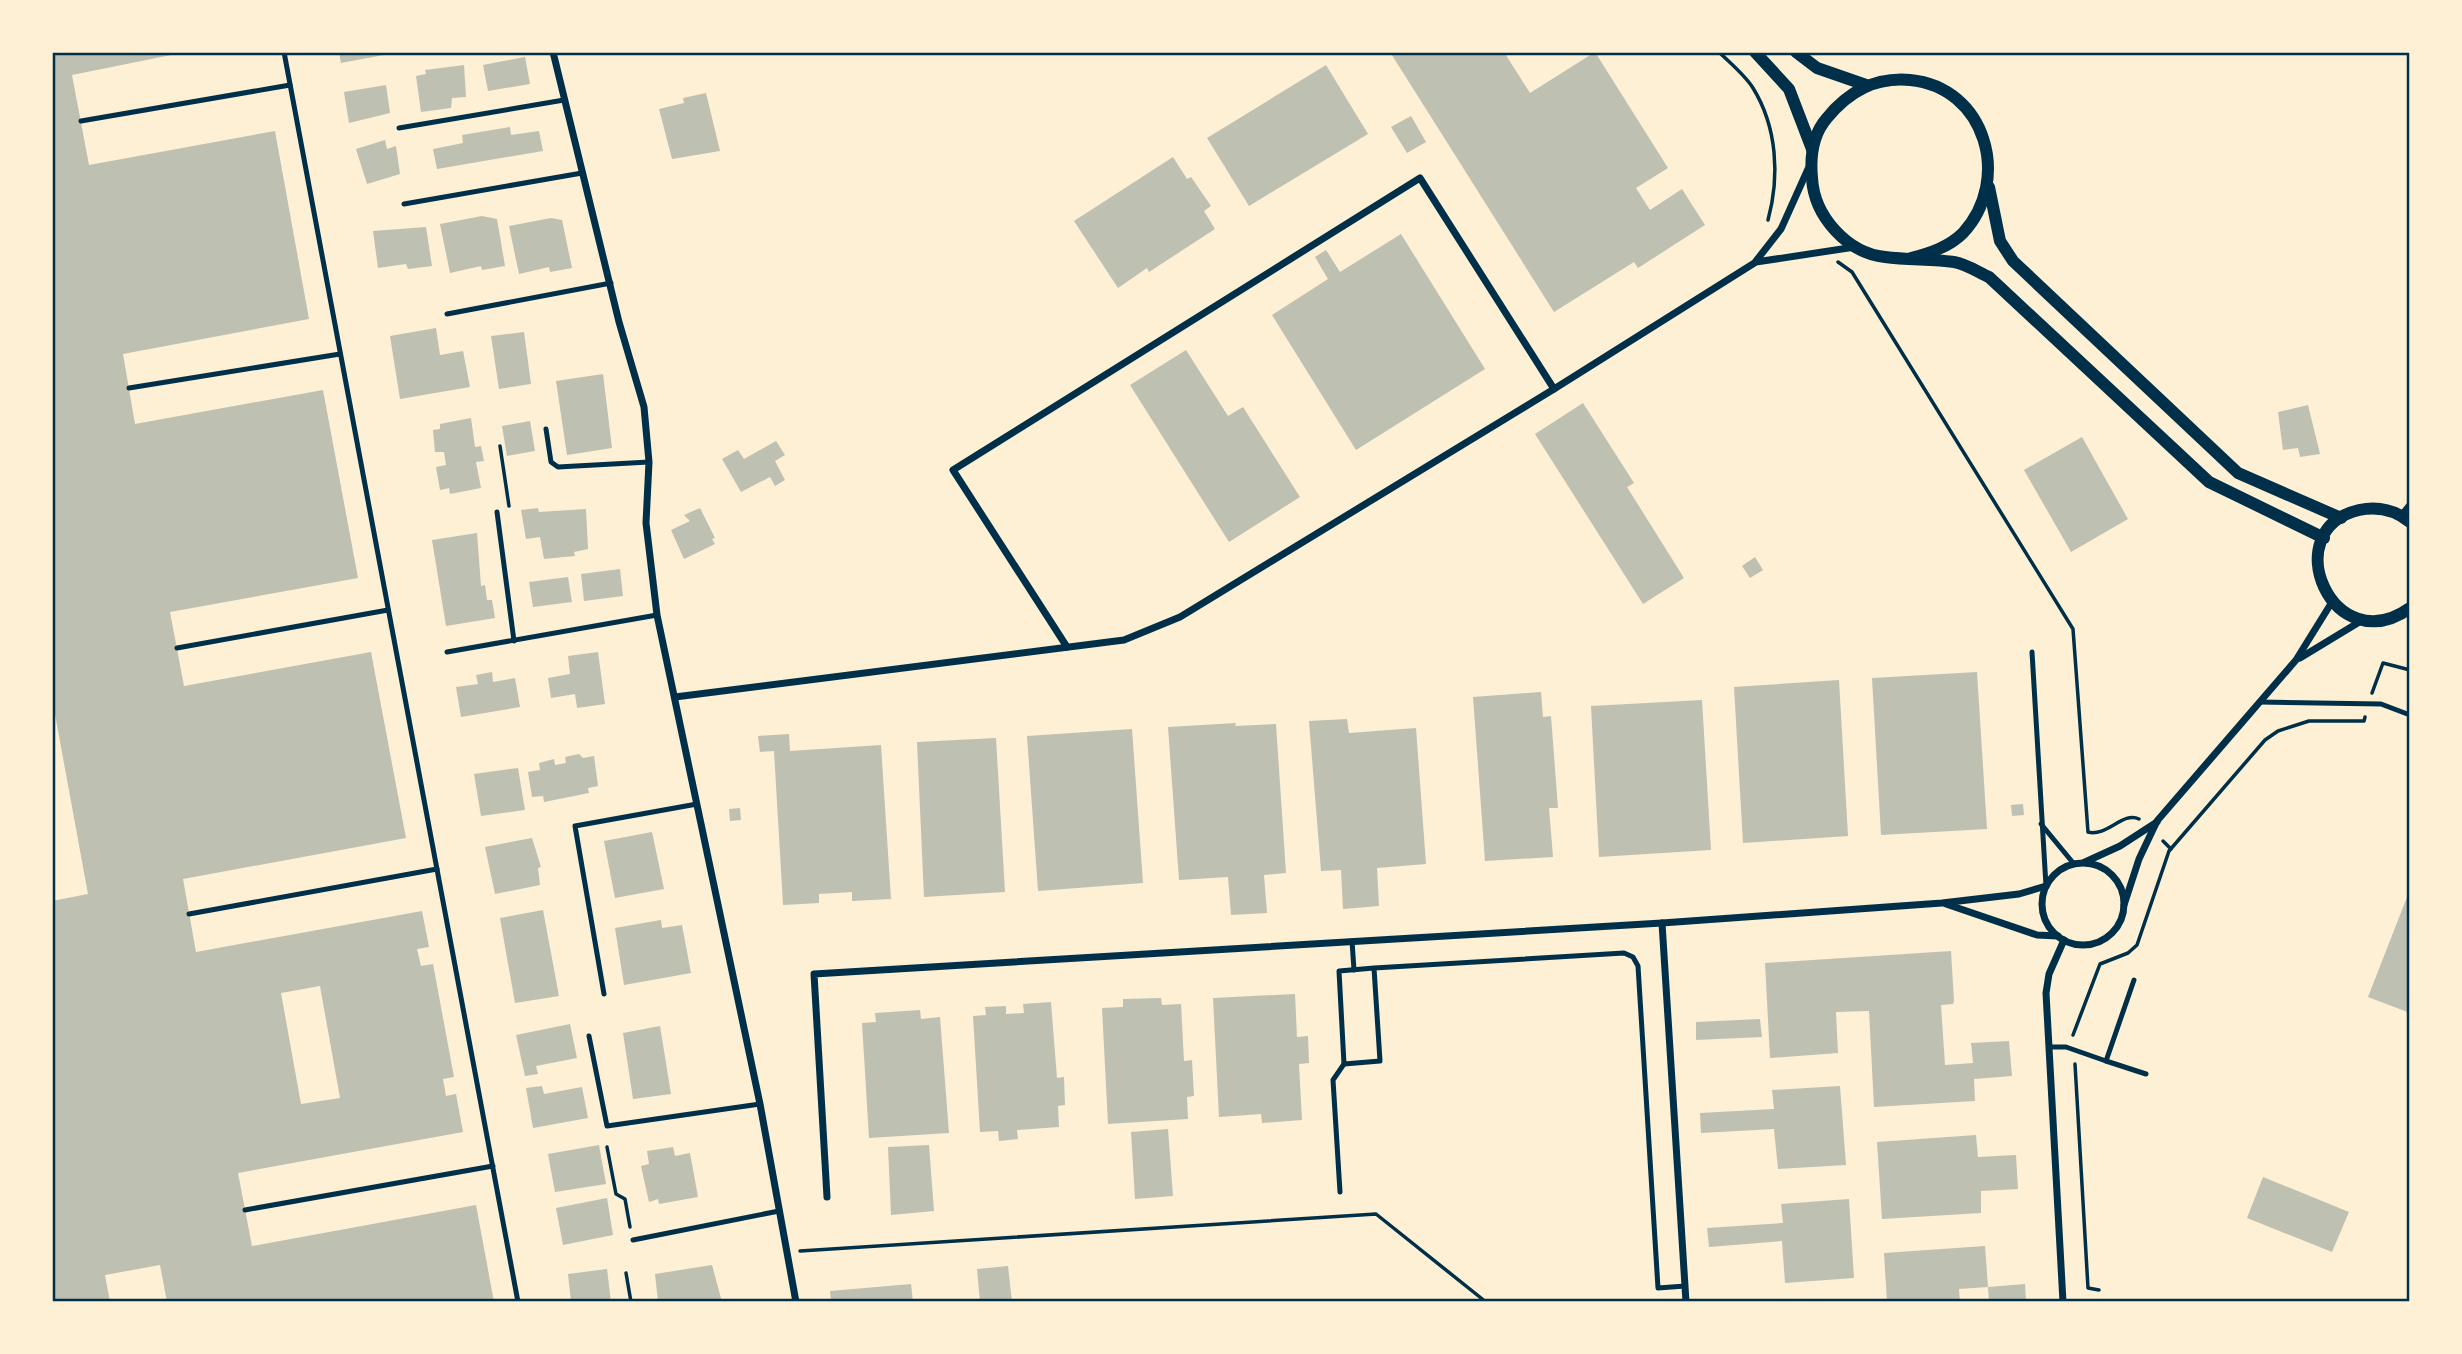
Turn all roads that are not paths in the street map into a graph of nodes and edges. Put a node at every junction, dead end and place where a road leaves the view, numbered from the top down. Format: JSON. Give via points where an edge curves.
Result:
{"nodes":[{"id":1,"x":284,"y":52,"type":"edge"},
{"id":2,"x":553,"y":52,"type":"edge"},
{"id":3,"x":1755,"y":52,"type":"edge"},
{"id":4,"x":1796,"y":52,"type":"edge"},
{"id":5,"x":290,"y":85,"type":"junction"},
{"id":6,"x":1866,"y":85,"type":"junction"},
{"id":7,"x":564,"y":100,"type":"junction"},
{"id":8,"x":81,"y":121,"type":"dead end"},
{"id":9,"x":399,"y":128,"type":"dead end"},
{"id":10,"x":1812,"y":149,"type":"junction"},
{"id":11,"x":1811,"y":163,"type":"junction"},
{"id":12,"x":582,"y":173,"type":"junction"},
{"id":13,"x":1989,"y":186,"type":"junction"},
{"id":14,"x":404,"y":204,"type":"dead end"},
{"id":15,"x":1856,"y":247,"type":"junction"},
{"id":16,"x":1912,"y":258,"type":"junction"},
{"id":17,"x":1756,"y":262,"type":"junction"},
{"id":18,"x":611,"y":283,"type":"junction"},
{"id":19,"x":447,"y":314,"type":"dead end"},
{"id":20,"x":340,"y":354,"type":"junction"},
{"id":21,"x":129,"y":388,"type":"dead end"},
{"id":22,"x":1555,"y":389,"type":"junction"},
{"id":23,"x":546,"y":429,"type":"dead end"},
{"id":24,"x":649,"y":462,"type":"junction"},
{"id":25,"x":497,"y":513,"type":"road end"},
{"id":26,"x":2407,"y":514,"type":"edge"},
{"id":27,"x":2341,"y":518,"type":"junction"},
{"id":28,"x":2324,"y":538,"type":"junction"},
{"id":29,"x":2332,"y":602,"type":"junction"},
{"id":30,"x":388,"y":610,"type":"junction"},
{"id":31,"x":2407,"y":613,"type":"edge"},
{"id":32,"x":657,"y":615,"type":"junction"},
{"id":33,"x":2363,"y":620,"type":"junction"},
{"id":34,"x":514,"y":641,"type":"junction"},
{"id":35,"x":1067,"y":647,"type":"junction"},
{"id":36,"x":177,"y":648,"type":"dead end"},
{"id":37,"x":447,"y":652,"type":"dead end"},
{"id":38,"x":2032,"y":652,"type":"dead end"},
{"id":39,"x":2296,"y":660,"type":"junction"},
{"id":40,"x":675,"y":697,"type":"junction"},
{"id":41,"x":2260,"y":702,"type":"junction"},
{"id":42,"x":2410,"y":715,"type":"edge"},
{"id":43,"x":697,"y":804,"type":"junction"},
{"id":44,"x":2157,"y":821,"type":"junction"},
{"id":45,"x":2041,"y":824,"type":"junction"},
{"id":46,"x":2083,"y":863,"type":"junction"},
{"id":47,"x":2074,"y":864,"type":"junction"},
{"id":48,"x":437,"y":869,"type":"junction"},
{"id":49,"x":2046,"y":886,"type":"junction"},
{"id":50,"x":1942,"y":903,"type":"junction"},
{"id":51,"x":2124,"y":905,"type":"junction"},
{"id":52,"x":189,"y":914,"type":"dead end"},
{"id":53,"x":1662,"y":923,"type":"junction"},
{"id":54,"x":2061,"y":938,"type":"junction"},
{"id":55,"x":1352,"y":941,"type":"junction"},
{"id":56,"x":1374,"y":968,"type":"junction"},
{"id":57,"x":1354,"y":970,"type":"junction"},
{"id":58,"x":2134,"y":980,"type":"dead end"},
{"id":59,"x":604,"y":995,"type":"dead end"},
{"id":60,"x":589,"y":1036,"type":"dead end"},
{"id":61,"x":2049,"y":1047,"type":"junction"},
{"id":62,"x":2106,"y":1061,"type":"junction"},
{"id":63,"x":1344,"y":1063,"type":"junction"},
{"id":64,"x":2146,"y":1074,"type":"dead end"},
{"id":65,"x":760,"y":1104,"type":"junction"},
{"id":66,"x":493,"y":1167,"type":"junction"},
{"id":67,"x":1340,"y":1192,"type":"dead end"},
{"id":68,"x":827,"y":1197,"type":"dead end"},
{"id":69,"x":245,"y":1210,"type":"dead end"},
{"id":70,"x":779,"y":1212,"type":"junction"},
{"id":71,"x":633,"y":1240,"type":"road end"},
{"id":72,"x":1685,"y":1286,"type":"junction"},
{"id":73,"x":518,"y":1301,"type":"edge"},
{"id":74,"x":796,"y":1301,"type":"edge"},
{"id":75,"x":1686,"y":1301,"type":"edge"},
{"id":76,"x":2063,"y":1301,"type":"edge"}],
"edges":[{"from":1,"to":5,"type":"lane"},
{"from":2,"to":7,"type":"street"},
{"from":3,"to":10,"type":"street","via":[[1789,89]]},
{"from":4,"to":6,"type":"street","via":[[1817,68]]},
{"from":5,"to":8,"type":"lane"},
{"from":5,"to":20,"type":"lane"},
{"from":6,"to":10,"type":"street","via":[[1842,100]]},
{"from":6,"to":13,"type":"street","via":[[1893,79],[1920,81],[1946,91],[1967,109],[1982,132],[1990,158]]},
{"from":7,"to":9,"type":"lane"},
{"from":7,"to":12,"type":"street"},
{"from":10,"to":11,"type":"street"},
{"from":11,"to":15,"type":"street","via":[[1812,188],[1821,212],[1836,232]]},
{"from":11,"to":17,"type":"street","via":[[1781,229]]},
{"from":12,"to":14,"type":"lane"},
{"from":12,"to":18,"type":"street"},
{"from":13,"to":16,"type":"street","via":[[1979,212],[1962,234],[1938,250]]},
{"from":13,"to":27,"type":"street","via":[[2000,241],[2013,261],[2228,464],[2238,473]]},
{"from":15,"to":16,"type":"street","via":[[1883,257]]},
{"from":15,"to":17,"type":"street"},
{"from":16,"to":28,"type":"street","via":[[1958,263],[1989,276],[2209,482]]},
{"from":17,"to":22,"type":"street"},
{"from":18,"to":19,"type":"lane"},
{"from":18,"to":24,"type":"street","via":[[644,407]]},
{"from":20,"to":21,"type":"lane"},
{"from":20,"to":30,"type":"lane"},
{"from":22,"to":35,"type":"street","via":[[1180,617],[1124,640]]},
{"from":22,"to":35,"type":"street","via":[[1420,178],[953,470]]},
{"from":23,"to":24,"type":"lane","via":[[551,463],[558,467]]},
{"from":24,"to":32,"type":"street","via":[[646,523]]},
{"from":25,"to":34,"type":"lane"},
{"from":26,"to":27,"type":"street","via":[[2371,508]]},
{"from":27,"to":28,"type":"street"},
{"from":28,"to":29,"type":"street","via":[[2318,571]]},
{"from":29,"to":33,"type":"street"},
{"from":29,"to":39,"type":"street"},
{"from":30,"to":36,"type":"lane"},
{"from":30,"to":48,"type":"lane"},
{"from":31,"to":33,"type":"street"},
{"from":32,"to":34,"type":"lane"},
{"from":32,"to":40,"type":"street"},
{"from":33,"to":39,"type":"street"},
{"from":34,"to":37,"type":"lane"},
{"from":35,"to":40,"type":"street"},
{"from":38,"to":45,"type":"lane"},
{"from":39,"to":41,"type":"street"},
{"from":40,"to":43,"type":"street"},
{"from":41,"to":42,"type":"lane","via":[[2381,704]]},
{"from":41,"to":44,"type":"street"},
{"from":43,"to":59,"type":"lane","via":[[575,826]]},
{"from":43,"to":65,"type":"street"},
{"from":44,"to":46,"type":"street"},
{"from":44,"to":51,"type":"street"},
{"from":45,"to":47,"type":"lane"},
{"from":45,"to":49,"type":"lane"},
{"from":46,"to":47,"type":"street"},
{"from":46,"to":51,"type":"street","via":[[2107,871],[2116,880]]},
{"from":47,"to":49,"type":"street","via":[[2053,876]]},
{"from":48,"to":52,"type":"lane"},
{"from":48,"to":66,"type":"lane"},
{"from":49,"to":50,"type":"street","via":[[2019,894]]},
{"from":49,"to":54,"type":"street","via":[[2042,907],[2050,928]]},
{"from":50,"to":53,"type":"street"},
{"from":50,"to":54,"type":"street","via":[[2037,935]]},
{"from":51,"to":54,"type":"street","via":[[2109,936],[2087,944]]},
{"from":53,"to":55,"type":"street"},
{"from":53,"to":72,"type":"street"},
{"from":54,"to":61,"type":"street","via":[[2046,993]]},
{"from":55,"to":57,"type":"lane"},
{"from":55,"to":68,"type":"street","via":[[814,974]]},
{"from":56,"to":57,"type":"lane"},
{"from":56,"to":63,"type":"lane","via":[[1380,1061]]},
{"from":56,"to":72,"type":"lane","via":[[1624,953],[1633,957],[1638,966],[1658,1288]]},
{"from":57,"to":63,"type":"lane","via":[[1339,971]]},
{"from":58,"to":62,"type":"lane"},
{"from":60,"to":65,"type":"lane","via":[[607,1126]]},
{"from":61,"to":62,"type":"lane","via":[[2066,1047]]},
{"from":61,"to":76,"type":"street"},
{"from":62,"to":64,"type":"lane"},
{"from":63,"to":67,"type":"lane","via":[[1333,1080]]},
{"from":65,"to":70,"type":"street"},
{"from":66,"to":69,"type":"lane"},
{"from":66,"to":73,"type":"lane"},
{"from":70,"to":71,"type":"lane"},
{"from":70,"to":74,"type":"street"},
{"from":72,"to":75,"type":"street"}]}
